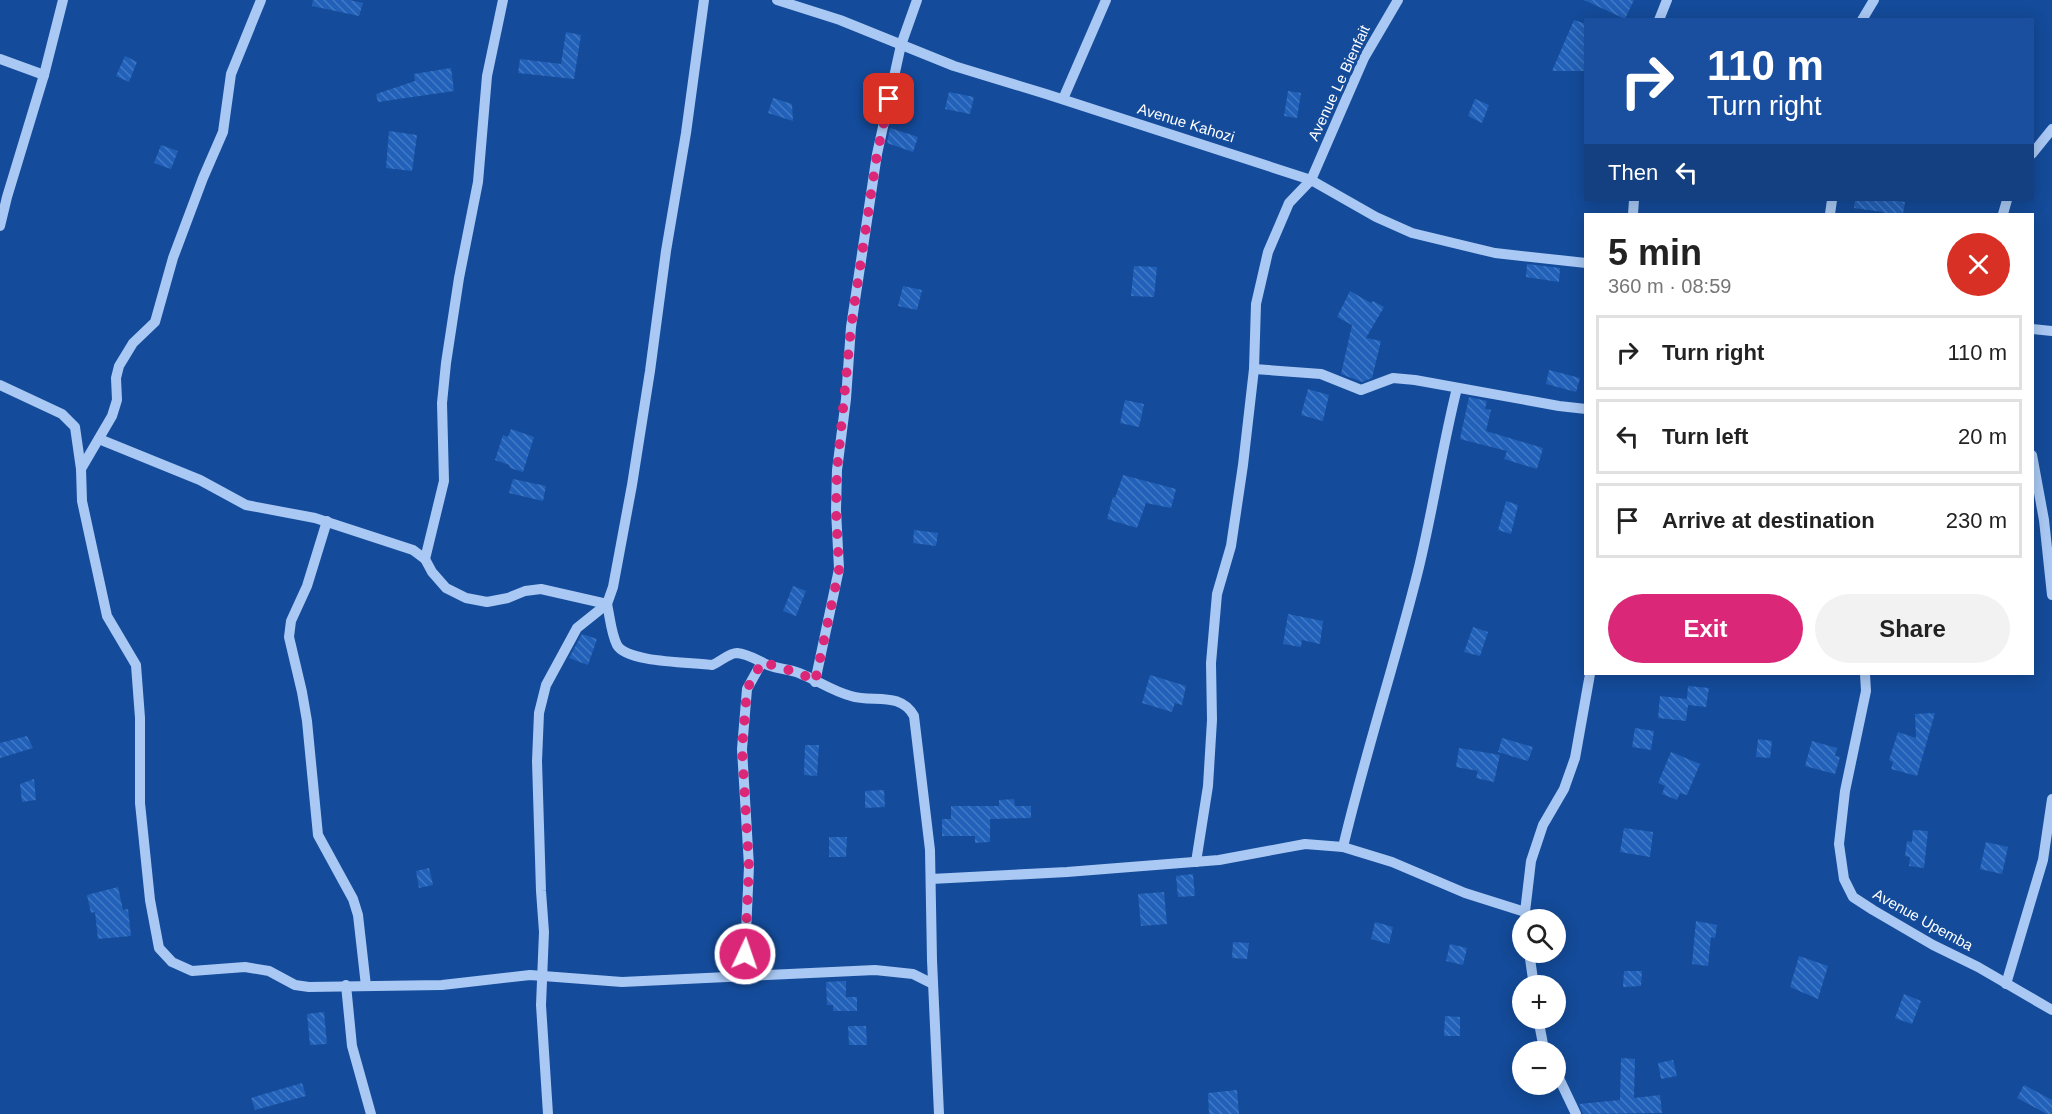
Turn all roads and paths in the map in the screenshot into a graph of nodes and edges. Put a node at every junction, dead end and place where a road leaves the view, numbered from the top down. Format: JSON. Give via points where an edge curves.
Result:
{"nodes":[{"id":1,"x":63,"y":0,"type":"edge"},
{"id":2,"x":261,"y":0,"type":"edge"},
{"id":3,"x":502,"y":0,"type":"edge"},
{"id":4,"x":705,"y":0,"type":"edge"},
{"id":5,"x":777,"y":0,"type":"edge"},
{"id":6,"x":917,"y":0,"type":"edge"},
{"id":7,"x":1106,"y":0,"type":"edge"},
{"id":8,"x":1398,"y":0,"type":"edge"},
{"id":9,"x":1667,"y":0,"type":"edge"},
{"id":10,"x":1874,"y":0,"type":"edge"},
{"id":11,"x":1660,"y":18,"type":"edge"},
{"id":12,"x":1863,"y":18,"type":"edge"},
{"id":13,"x":901,"y":45,"type":"junction"},
{"id":14,"x":0,"y":59,"type":"edge"},
{"id":15,"x":44,"y":75,"type":"junction"},
{"id":16,"x":1063,"y":99,"type":"junction"},
{"id":17,"x":2052,"y":129,"type":"edge"},
{"id":18,"x":2034,"y":152,"type":"edge"},
{"id":19,"x":1311,"y":180,"type":"junction"},
{"id":20,"x":0,"y":226,"type":"edge"},
{"id":21,"x":1584,"y":263,"type":"edge"},
{"id":22,"x":2034,"y":329,"type":"edge"},
{"id":23,"x":2052,"y":331,"type":"edge"},
{"id":24,"x":1254,"y":369,"type":"junction"},
{"id":25,"x":0,"y":385,"type":"edge"},
{"id":26,"x":1457,"y":388,"type":"junction"},
{"id":27,"x":1584,"y":409,"type":"edge"},
{"id":28,"x":99,"y":439,"type":"junction"},
{"id":29,"x":2034,"y":466,"type":"edge"},
{"id":30,"x":81,"y":469,"type":"junction"},
{"id":31,"x":327,"y":521,"type":"junction"},
{"id":32,"x":425,"y":559,"type":"junction"},
{"id":33,"x":2052,"y":595,"type":"edge"},
{"id":34,"x":607,"y":603,"type":"junction"},
{"id":35,"x":762,"y":662,"type":"junction"},
{"id":36,"x":1590,"y":675,"type":"edge"},
{"id":37,"x":1865,"y":675,"type":"edge"},
{"id":38,"x":815,"y":682,"type":"junction"},
{"id":39,"x":2052,"y":799,"type":"edge"},
{"id":40,"x":1343,"y":847,"type":"junction"},
{"id":41,"x":1196,"y":862,"type":"junction"},
{"id":42,"x":931,"y":879,"type":"junction"},
{"id":43,"x":1526,"y":909,"type":"edge"},
{"id":44,"x":1512,"y":911,"type":"edge"},
{"id":45,"x":542,"y":976,"type":"junction"},
{"id":46,"x":744,"y":976,"type":"junction"},
{"id":47,"x":933,"y":984,"type":"junction"},
{"id":48,"x":2006,"y":984,"type":"junction"},
{"id":49,"x":346,"y":985,"type":"junction"},
{"id":50,"x":366,"y":986,"type":"junction"},
{"id":51,"x":2052,"y":1010,"type":"edge"},
{"id":52,"x":1566,"y":1093,"type":"edge"},
{"id":53,"x":371,"y":1114,"type":"edge"},
{"id":54,"x":548,"y":1114,"type":"edge"},
{"id":55,"x":939,"y":1114,"type":"edge"},
{"id":56,"x":1576,"y":1114,"type":"edge"}],
"edges":[{"from":1,"to":15,"type":"street"},
{"from":2,"to":28,"type":"street","via":[[231,74],[223,132],[173,258],[156,322],[133,343],[119,366],[117,400]]},
{"from":3,"to":32,"type":"street","via":[[487,76],[478,182],[446,363],[442,403],[444,481]]},
{"from":4,"to":34,"type":"street","via":[[632,485]]},
{"from":5,"to":13,"type":"street","name":"Avenue Kahozi"},
{"from":6,"to":13,"type":"street"},
{"from":7,"to":16,"type":"street"},
{"from":8,"to":19,"type":"street","name":"Avenue Le Bienfait","via":[[1364,58]]},
{"from":9,"to":11,"type":"street"},
{"from":10,"to":12,"type":"street"},
{"from":13,"to":16,"type":"street","name":"Avenue Kahozi","via":[[954,66]]},
{"from":13,"to":38,"type":"street","via":[[877,154],[851,327],[837,470],[839,570]]},
{"from":14,"to":15,"type":"street"},
{"from":15,"to":20,"type":"street"},
{"from":16,"to":19,"type":"street","name":"Avenue Kahozi"},
{"from":17,"to":18,"type":"street"},
{"from":19,"to":21,"type":"street","name":"Avenue Kahozi","via":[[1412,233],[1495,253]]},
{"from":19,"to":24,"type":"street","name":"Avenue Le Bienfait","via":[[1290,203],[1268,252],[1256,304]]},
{"from":22,"to":23,"type":"street"},
{"from":24,"to":26,"type":"street","via":[[1321,374],[1361,390],[1394,378]]},
{"from":24,"to":41,"type":"street","name":"Avenue Le Bienfait","via":[[1232,534],[1217,594],[1208,786]]},
{"from":25,"to":30,"type":"street","via":[[69,420],[75,427]]},
{"from":26,"to":27,"type":"street"},
{"from":26,"to":40,"type":"street","via":[[1423,553]]},
{"from":28,"to":30,"type":"street"},
{"from":28,"to":31,"type":"street","via":[[200,480],[246,505]]},
{"from":29,"to":33,"type":"street"},
{"from":30,"to":49,"type":"street","via":[[82,501],[107,616],[136,665],[140,803],[159,948],[172,962],[192,971],[245,967],[269,971],[295,985]]},
{"from":31,"to":32,"type":"street","via":[[413,550]]},
{"from":31,"to":50,"type":"street","via":[[307,586],[291,621],[289,637],[307,721],[318,835],[353,899]]},
{"from":32,"to":34,"type":"street","via":[[446,588],[466,598],[487,602],[541,589]]},
{"from":34,"to":35,"type":"street","via":[[618,647],[627,654],[712,665],[738,653]]},
{"from":34,"to":45,"type":"street","via":[[577,628],[546,685],[539,714]]},
{"from":35,"to":38,"type":"street"},
{"from":35,"to":46,"type":"street","via":[[747,689],[742,749],[749,866]]},
{"from":36,"to":43,"type":"street","via":[[1575,758],[1564,789],[1543,825],[1531,861]]},
{"from":37,"to":48,"type":"street","name":"Avenue Upemba","via":[[1866,691],[1845,791],[1839,844],[1844,879],[1853,897],[1873,910]]},
{"from":38,"to":42,"type":"street","via":[[855,698],[886,699],[910,708]]},
{"from":39,"to":48,"type":"street","via":[[2043,860]]},
{"from":40,"to":41,"type":"street","via":[[1305,844]]},
{"from":40,"to":44,"type":"street","via":[[1392,862]]},
{"from":41,"to":42,"type":"street"},
{"from":42,"to":47,"type":"street"},
{"from":45,"to":46,"type":"street","via":[[622,982]]},
{"from":45,"to":50,"type":"street","via":[[442,985]]},
{"from":45,"to":54,"type":"street"},
{"from":46,"to":47,"type":"street","via":[[875,970],[913,974]]},
{"from":47,"to":55,"type":"street"},
{"from":48,"to":51,"type":"street","name":"Avenue Upemba"},
{"from":49,"to":50,"type":"street"},
{"from":49,"to":53,"type":"street","via":[[352,1046]]},
{"from":52,"to":56,"type":"street"}]}
